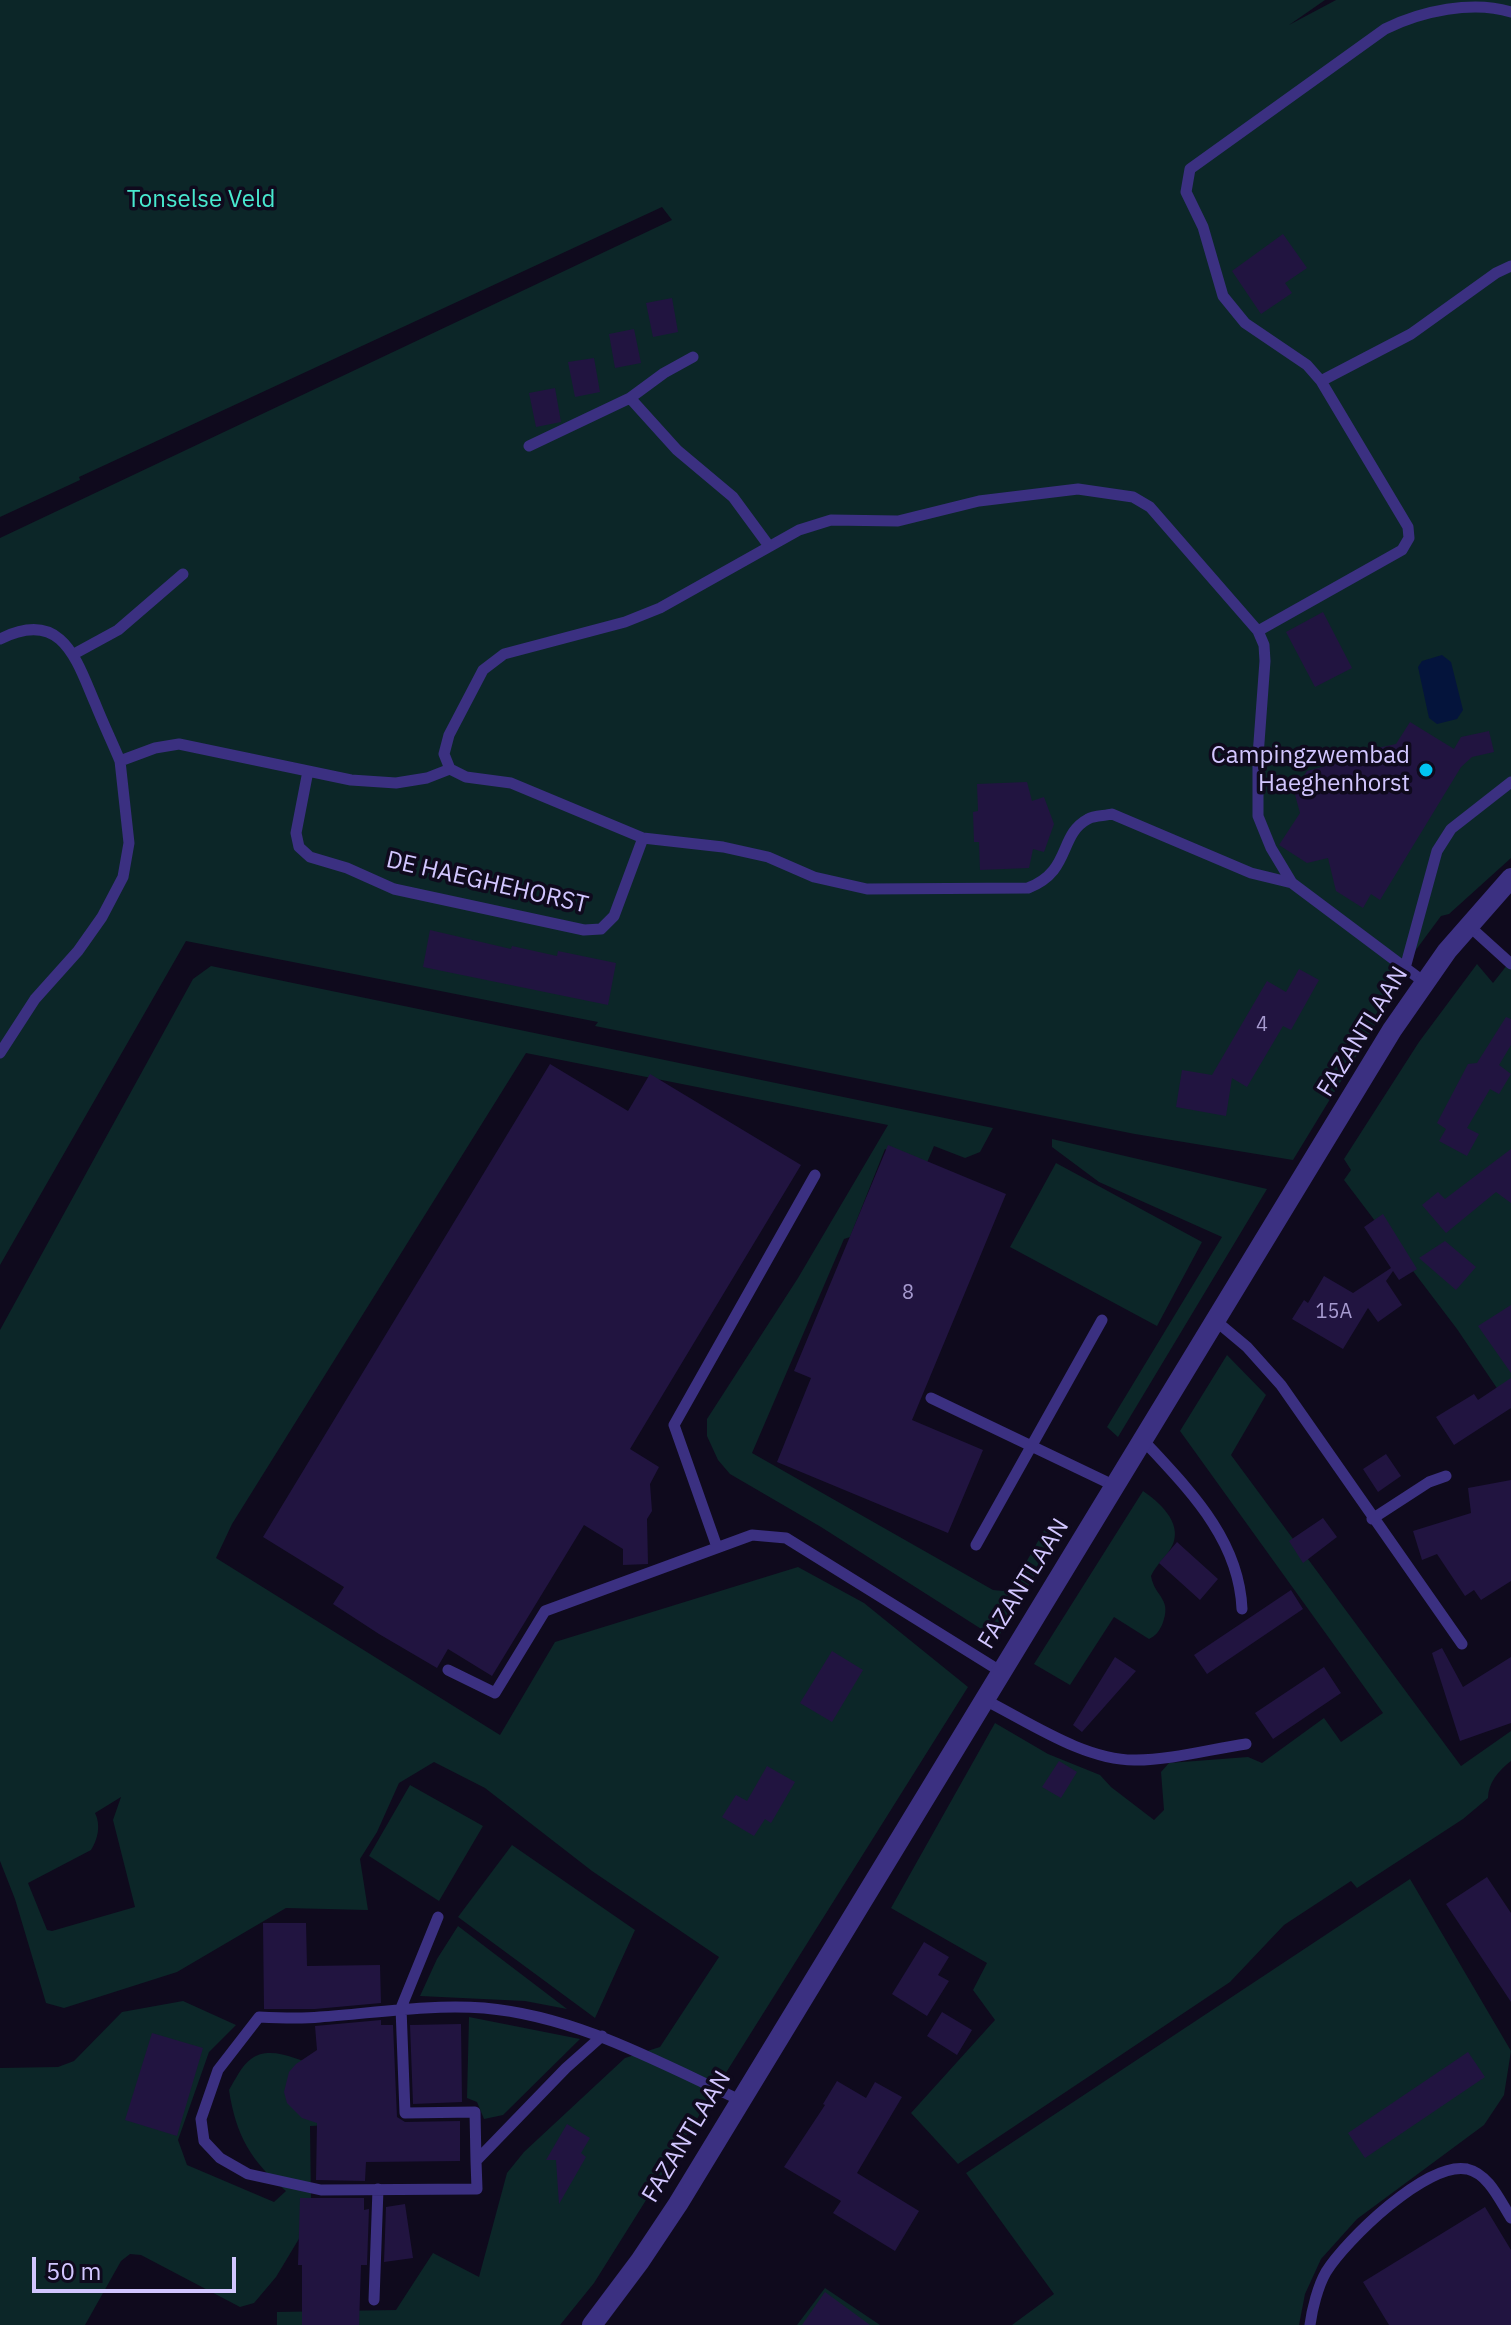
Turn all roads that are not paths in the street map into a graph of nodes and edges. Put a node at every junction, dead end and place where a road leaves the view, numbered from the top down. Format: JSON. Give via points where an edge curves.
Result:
{"nodes":[{"id":1,"x":1511,"y":12,"type":"edge"},
{"id":2,"x":1511,"y":266,"type":"edge"},
{"id":3,"x":693,"y":357,"type":"dead end"},
{"id":4,"x":1321,"y":381,"type":"junction"},
{"id":5,"x":630,"y":398,"type":"junction"},
{"id":6,"x":529,"y":446,"type":"dead end"},
{"id":7,"x":769,"y":546,"type":"junction"},
{"id":8,"x":183,"y":574,"type":"dead end"},
{"id":9,"x":1258,"y":631,"type":"junction"},
{"id":10,"x":0,"y":639,"type":"edge"},
{"id":11,"x":74,"y":654,"type":"junction"},
{"id":12,"x":120,"y":761,"type":"junction"},
{"id":13,"x":450,"y":769,"type":"junction"},
{"id":14,"x":308,"y":771,"type":"junction"},
{"id":15,"x":1511,"y":782,"type":"edge"},
{"id":16,"x":643,"y":838,"type":"junction"},
{"id":17,"x":1511,"y":878,"type":"edge"},
{"id":18,"x":1292,"y":883,"type":"junction"},
{"id":19,"x":1468,"y":925,"type":"junction"},
{"id":20,"x":1511,"y":964,"type":"edge"},
{"id":21,"x":1405,"y":968,"type":"junction"},
{"id":22,"x":1424,"y":982,"type":"junction"},
{"id":23,"x":0,"y":1053,"type":"edge"},
{"id":24,"x":815,"y":1175,"type":"dead end"},
{"id":25,"x":1102,"y":1320,"type":"dead end"},
{"id":26,"x":1216,"y":1321,"type":"junction"},
{"id":27,"x":931,"y":1398,"type":"dead end"},
{"id":28,"x":1143,"y":1440,"type":"junction"},
{"id":29,"x":1031,"y":1446,"type":"junction"},
{"id":30,"x":1446,"y":1476,"type":"dead end"},
{"id":31,"x":1115,"y":1486,"type":"junction"},
{"id":32,"x":1372,"y":1519,"type":"junction"},
{"id":33,"x":976,"y":1545,"type":"dead end"},
{"id":34,"x":717,"y":1547,"type":"junction"},
{"id":35,"x":1242,"y":1609,"type":"dead end"},
{"id":36,"x":1462,"y":1644,"type":"dead end"},
{"id":37,"x":448,"y":1670,"type":"dead end"},
{"id":38,"x":1000,"y":1671,"type":"junction"},
{"id":39,"x":983,"y":1699,"type":"junction"},
{"id":40,"x":1246,"y":1744,"type":"dead end"},
{"id":41,"x":438,"y":1917,"type":"dead end"},
{"id":42,"x":401,"y":2008,"type":"junction"},
{"id":43,"x":602,"y":2036,"type":"junction"},
{"id":44,"x":740,"y":2100,"type":"junction"},
{"id":45,"x":476,"y":2161,"type":"junction"},
{"id":46,"x":378,"y":2189,"type":"junction"},
{"id":47,"x":1511,"y":2218,"type":"edge"},
{"id":48,"x":374,"y":2300,"type":"dead end"},
{"id":49,"x":592,"y":2325,"type":"edge"},
{"id":50,"x":1310,"y":2325,"type":"edge"}],
"edges":[{"from":1,"to":4,"type":"lane","via":[[1481,1],[1413,15],[1385,29],[1190,169],[1186,192],[1203,227],[1223,296],[1245,323],[1307,365]]},
{"from":2,"to":4,"type":"lane","via":[[1411,334]]},
{"from":3,"to":5,"type":"lane"},
{"from":4,"to":9,"type":"lane","via":[[1382,479],[1409,538],[1402,550]]},
{"from":5,"to":6,"type":"lane"},
{"from":5,"to":7,"type":"lane","via":[[677,450],[733,497]]},
{"from":7,"to":9,"type":"lane","via":[[831,520],[898,521],[979,501],[1078,489],[1133,497],[1150,507]]},
{"from":7,"to":13,"type":"lane","via":[[648,612],[504,654],[483,670],[449,735],[444,754]]},
{"from":8,"to":11,"type":"lane","via":[[118,630]]},
{"from":9,"to":18,"type":"lane","via":[[1265,661],[1258,816]]},
{"from":10,"to":11,"type":"lane","via":[[36,631],[59,637]]},
{"from":11,"to":12,"type":"lane"},
{"from":12,"to":14,"type":"lane","via":[[179,744]]},
{"from":12,"to":23,"type":"lane","via":[[129,843],[123,877],[102,917],[35,999]]},
{"from":13,"to":14,"type":"lane","via":[[396,783]]},
{"from":13,"to":16,"type":"lane","via":[[466,777],[511,783]]},
{"from":14,"to":16,"type":"lane","name":"DE HAEGHEHORST","via":[[296,833],[299,847],[310,857],[394,889],[584,930],[601,929],[614,916]]},
{"from":15,"to":21,"type":"lane","via":[[1451,829],[1437,851]]},
{"from":16,"to":18,"type":"lane","via":[[768,857],[814,877],[867,889],[1028,888],[1056,870],[1072,836],[1088,819],[1112,814],[1251,873]]},
{"from":17,"to":19,"type":"street","name":"FAZANTLAAN"},
{"from":18,"to":21,"type":"lane"},
{"from":19,"to":20,"type":"lane"},
{"from":19,"to":22,"type":"street","name":"FAZANTLAAN"},
{"from":21,"to":22,"type":"lane"},
{"from":22,"to":26,"type":"street","name":"FAZANTLAAN"},
{"from":24,"to":34,"type":"lane","via":[[674,1425]]},
{"from":25,"to":29,"type":"lane"},
{"from":26,"to":28,"type":"street","name":"FAZANTLAAN"},
{"from":26,"to":32,"type":"lane","via":[[1281,1385]]},
{"from":27,"to":29,"type":"lane"},
{"from":28,"to":31,"type":"street","name":"FAZANTLAAN"},
{"from":28,"to":35,"type":"lane","via":[[1186,1486],[1224,1540],[1241,1589]]},
{"from":29,"to":31,"type":"lane"},
{"from":29,"to":33,"type":"lane"},
{"from":30,"to":32,"type":"lane"},
{"from":31,"to":38,"type":"street","name":"FAZANTLAAN"},
{"from":32,"to":36,"type":"lane"},
{"from":34,"to":37,"type":"lane","via":[[545,1611],[495,1693]]},
{"from":34,"to":38,"type":"lane","via":[[752,1535],[786,1538]]},
{"from":38,"to":39,"type":"street","name":"FAZANTLAAN"},
{"from":39,"to":40,"type":"lane","via":[[1109,1758],[1137,1760]]},
{"from":39,"to":44,"type":"street","name":"FAZANTLAAN"},
{"from":41,"to":42,"type":"lane"},
{"from":42,"to":43,"type":"lane","via":[[498,2010]]},
{"from":42,"to":45,"type":"lane","via":[[405,2113],[475,2112]]},
{"from":42,"to":46,"type":"lane","via":[[318,2018],[259,2017],[218,2070],[201,2119],[204,2141],[248,2174],[321,2190]]},
{"from":43,"to":44,"type":"lane"},
{"from":43,"to":45,"type":"lane"},
{"from":44,"to":49,"type":"street","name":"FAZANTLAAN","via":[[640,2261]]},
{"from":45,"to":46,"type":"lane","via":[[477,2189]]},
{"from":46,"to":48,"type":"lane"},
{"from":47,"to":50,"type":"lane","via":[[1484,2178],[1468,2169],[1449,2169],[1427,2180],[1374,2217],[1344,2247],[1324,2275]]}]}
